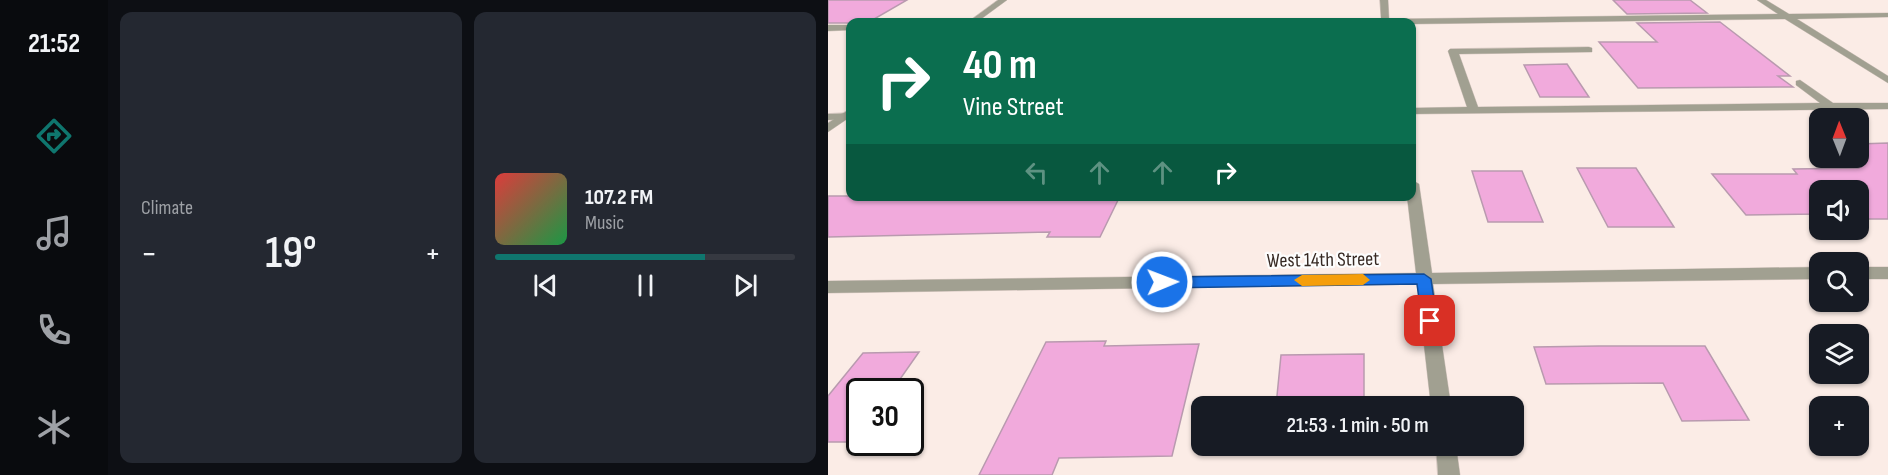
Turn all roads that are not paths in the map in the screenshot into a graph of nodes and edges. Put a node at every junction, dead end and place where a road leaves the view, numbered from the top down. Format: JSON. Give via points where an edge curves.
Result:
{"nodes":[{"id":1,"x":1003,"y":0,"type":"edge"},
{"id":2,"x":1384,"y":0,"type":"edge"},
{"id":3,"x":1761,"y":0,"type":"edge"},
{"id":4,"x":1888,"y":15,"type":"edge"},
{"id":5,"x":1787,"y":16,"type":"junction"},
{"id":6,"x":978,"y":18,"type":"edge"},
{"id":7,"x":1385,"y":18,"type":"edge"},
{"id":8,"x":1416,"y":22,"type":"edge"},
{"id":9,"x":828,"y":28,"type":"edge"},
{"id":10,"x":846,"y":28,"type":"edge"},
{"id":11,"x":1589,"y":50,"type":"dead end"},
{"id":12,"x":1888,"y":80,"type":"edge"},
{"id":13,"x":1800,"y":83,"type":"dead end"},
{"id":14,"x":1830,"y":106,"type":"junction"},
{"id":15,"x":1888,"y":106,"type":"edge"},
{"id":16,"x":1474,"y":110,"type":"junction"},
{"id":17,"x":1416,"y":111,"type":"edge"},
{"id":18,"x":846,"y":115,"type":"edge"},
{"id":19,"x":846,"y":116,"type":"edge"},
{"id":20,"x":828,"y":117,"type":"edge"},
{"id":21,"x":828,"y":128,"type":"edge"},
{"id":22,"x":1414,"y":201,"type":"edge"},
{"id":23,"x":1809,"y":273,"type":"edge"},
{"id":24,"x":1869,"y":273,"type":"edge"},
{"id":25,"x":1888,"y":273,"type":"edge"},
{"id":26,"x":1424,"y":279,"type":"junction"},
{"id":27,"x":828,"y":287,"type":"edge"},
{"id":28,"x":1440,"y":396,"type":"edge"},
{"id":29,"x":1447,"y":456,"type":"edge"},
{"id":30,"x":1449,"y":475,"type":"edge"}],
"edges":[{"from":1,"to":6,"type":"street"},
{"from":2,"to":7,"type":"street"},
{"from":3,"to":5,"type":"street"},
{"from":4,"to":5,"type":"street"},
{"from":5,"to":8,"type":"street"},
{"from":5,"to":12,"type":"street"},
{"from":9,"to":10,"type":"street"},
{"from":11,"to":16,"type":"street","via":[[1453,51]]},
{"from":13,"to":14,"type":"street"},
{"from":14,"to":15,"type":"street"},
{"from":14,"to":16,"type":"street"},
{"from":16,"to":17,"type":"street"},
{"from":18,"to":20,"type":"street"},
{"from":19,"to":21,"type":"street"},
{"from":22,"to":26,"type":"street"},
{"from":23,"to":26,"type":"street","name":"West 14th Street"},
{"from":24,"to":25,"type":"street"},
{"from":26,"to":27,"type":"street","name":"West 14th Street"},
{"from":26,"to":28,"type":"street"},
{"from":29,"to":30,"type":"street"}]}
